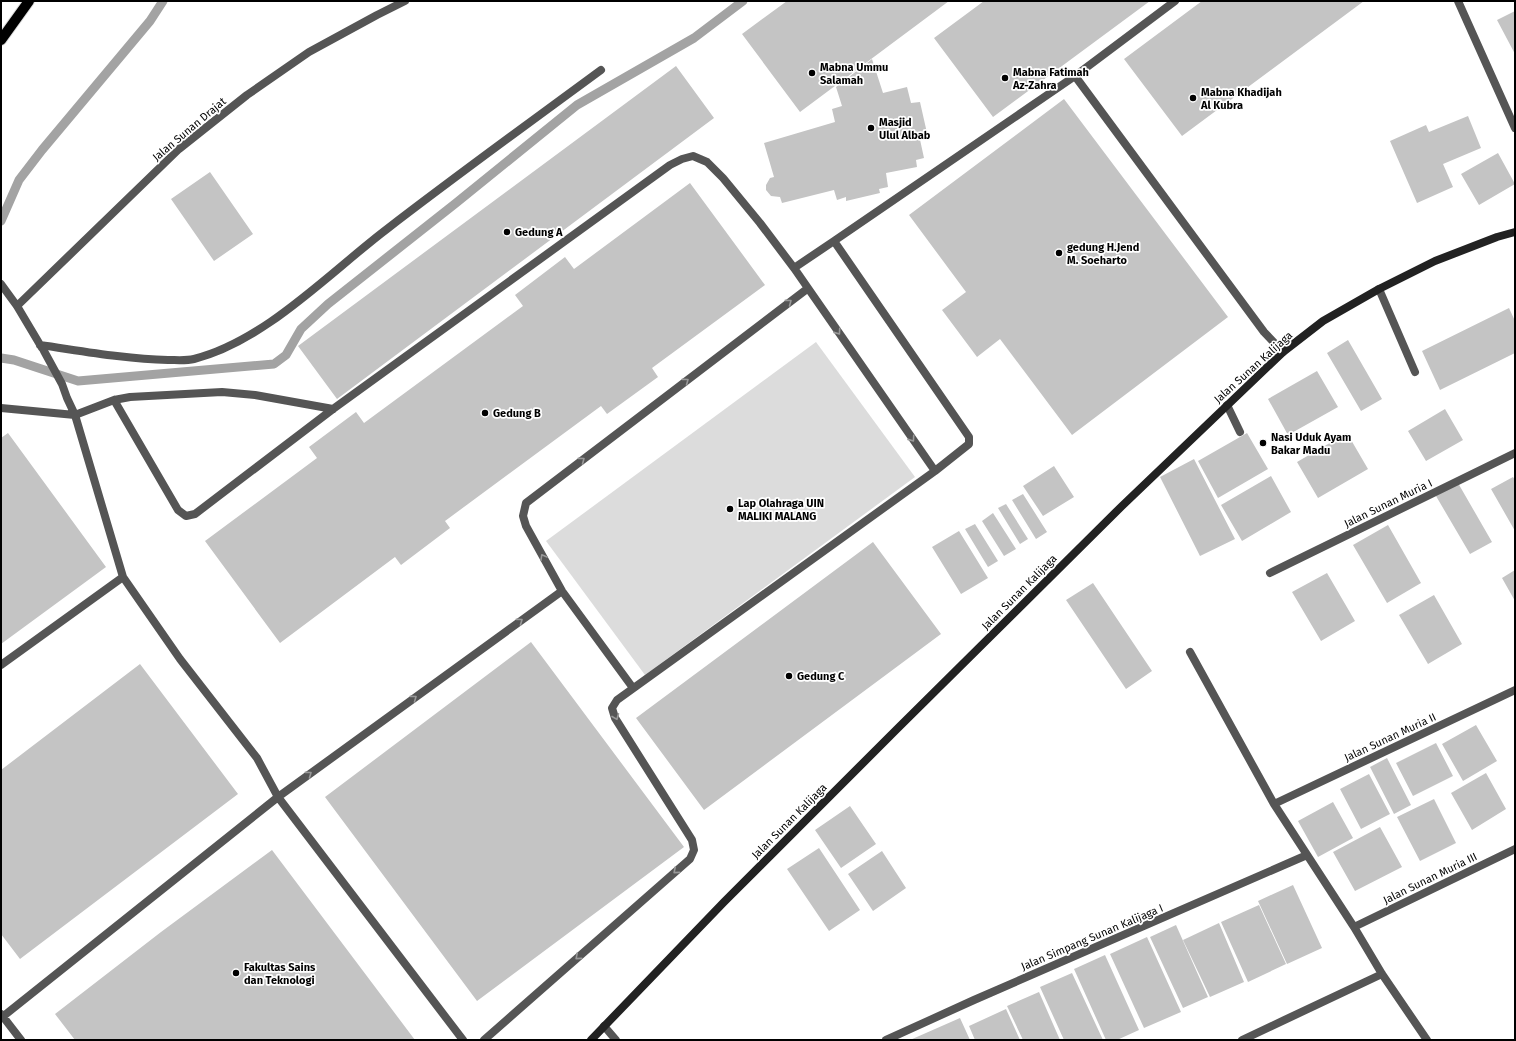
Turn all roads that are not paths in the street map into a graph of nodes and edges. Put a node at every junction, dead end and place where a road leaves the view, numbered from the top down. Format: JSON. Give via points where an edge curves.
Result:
{"nodes":[{"id":1,"x":29,"y":1,"type":"edge"},
{"id":2,"x":405,"y":1,"type":"edge"},
{"id":3,"x":1175,"y":1,"type":"edge"},
{"id":4,"x":1458,"y":1,"type":"edge"},
{"id":5,"x":1,"y":40,"type":"edge"},
{"id":6,"x":601,"y":70,"type":"dead end"},
{"id":7,"x":1075,"y":76,"type":"junction"},
{"id":8,"x":1515,"y":128,"type":"edge"},
{"id":9,"x":1515,"y":232,"type":"edge"},
{"id":10,"x":834,"y":241,"type":"junction"},
{"id":11,"x":794,"y":268,"type":"junction"},
{"id":12,"x":1,"y":284,"type":"edge"},
{"id":13,"x":807,"y":289,"type":"junction"},
{"id":14,"x":1379,"y":289,"type":"junction"},
{"id":15,"x":17,"y":306,"type":"junction"},
{"id":16,"x":42,"y":348,"type":"junction"},
{"id":17,"x":1283,"y":352,"type":"junction"},
{"id":18,"x":1415,"y":372,"type":"dead end"},
{"id":19,"x":114,"y":400,"type":"junction"},
{"id":20,"x":1227,"y":405,"type":"junction"},
{"id":21,"x":1,"y":408,"type":"edge"},
{"id":22,"x":333,"y":409,"type":"junction"},
{"id":23,"x":75,"y":415,"type":"junction"},
{"id":24,"x":1240,"y":432,"type":"dead end"},
{"id":25,"x":1515,"y":453,"type":"edge"},
{"id":26,"x":935,"y":471,"type":"junction"},
{"id":27,"x":1270,"y":573,"type":"dead end"},
{"id":28,"x":123,"y":577,"type":"junction"},
{"id":29,"x":562,"y":591,"type":"junction"},
{"id":30,"x":1190,"y":652,"type":"dead end"},
{"id":31,"x":1,"y":665,"type":"edge"},
{"id":32,"x":633,"y":688,"type":"junction"},
{"id":33,"x":1515,"y":690,"type":"edge"},
{"id":34,"x":278,"y":797,"type":"junction"},
{"id":35,"x":1274,"y":804,"type":"junction"},
{"id":36,"x":1515,"y":849,"type":"edge"},
{"id":37,"x":1307,"y":855,"type":"junction"},
{"id":38,"x":1354,"y":927,"type":"junction"},
{"id":39,"x":1382,"y":974,"type":"junction"},
{"id":40,"x":2,"y":1016,"type":"edge"},
{"id":41,"x":604,"y":1026,"type":"junction"},
{"id":42,"x":21,"y":1040,"type":"edge"},
{"id":43,"x":463,"y":1040,"type":"edge"},
{"id":44,"x":484,"y":1040,"type":"edge"},
{"id":45,"x":591,"y":1040,"type":"edge"},
{"id":46,"x":616,"y":1040,"type":"edge"},
{"id":47,"x":886,"y":1040,"type":"edge"},
{"id":48,"x":1242,"y":1040,"type":"edge"},
{"id":49,"x":1427,"y":1040,"type":"edge"}],
"edges":[{"from":1,"to":5,"type":"main road"},
{"from":2,"to":15,"type":"street","name":"Jalan Sunan Drajat","via":[[309,52],[247,95],[179,149]]},
{"from":3,"to":7,"type":"street"},
{"from":4,"to":8,"type":"street"},
{"from":6,"to":16,"type":"street","via":[[386,230],[278,317],[236,343],[192,360],[152,360]]},
{"from":7,"to":10,"type":"street"},
{"from":7,"to":17,"type":"street","via":[[1264,332]]},
{"from":9,"to":14,"type":"main road","name":"Jalan Sunan Kalijaga","via":[[1435,261]]},
{"from":10,"to":11,"type":"street"},
{"from":10,"to":26,"type":"street","via":[[969,437],[968,444]]},
{"from":11,"to":13,"type":"street"},
{"from":11,"to":22,"type":"street","via":[[760,223],[707,162],[693,156],[682,159],[670,165]]},
{"from":12,"to":15,"type":"street"},
{"from":13,"to":26,"type":"street","one_way":true},
{"from":29,"to":13,"type":"street","one_way":true,"via":[[526,526],[523,516],[526,503]]},
{"from":14,"to":17,"type":"main road","name":"Jalan Sunan Kalijaga","via":[[1322,321]]},
{"from":14,"to":18,"type":"street"},
{"from":15,"to":16,"type":"street"},
{"from":16,"to":23,"type":"street","via":[[62,384]]},
{"from":17,"to":20,"type":"main road","name":"Jalan Sunan Kalijaga"},
{"from":19,"to":22,"type":"street","via":[[222,392],[255,395]]},
{"from":19,"to":22,"type":"street","via":[[178,510],[186,516],[195,514]]},
{"from":19,"to":23,"type":"street"},
{"from":20,"to":24,"type":"street"},
{"from":20,"to":41,"type":"main road","name":"Jalan Sunan Kalijaga","via":[[902,723]]},
{"from":21,"to":23,"type":"street"},
{"from":23,"to":28,"type":"street"},
{"from":25,"to":27,"type":"street","name":"Jalan Sunan Muria I"},
{"from":26,"to":32,"type":"street"},
{"from":28,"to":31,"type":"street"},
{"from":28,"to":34,"type":"street","via":[[180,658],[256,758]]},
{"from":29,"to":32,"type":"street"},
{"from":34,"to":29,"type":"street","one_way":true},
{"from":30,"to":35,"type":"street"},
{"from":32,"to":44,"type":"street","one_way":true,"via":[[617,700],[612,708],[615,718],[692,840],[694,850],[690,859]]},
{"from":33,"to":35,"type":"street","name":"Jalan Sunan Muria II"},
{"from":34,"to":40,"type":"street"},
{"from":34,"to":43,"type":"street"},
{"from":35,"to":37,"type":"street"},
{"from":36,"to":38,"type":"street","name":"Jalan Sunan Muria III"},
{"from":37,"to":38,"type":"street"},
{"from":37,"to":47,"type":"street","name":"Jalan Simpang Sunan Kalijaga I"},
{"from":38,"to":39,"type":"street"},
{"from":39,"to":48,"type":"street"},
{"from":39,"to":49,"type":"street"},
{"from":40,"to":42,"type":"street"},
{"from":41,"to":45,"type":"main road","name":"Jalan Sunan Kalijaga"},
{"from":41,"to":46,"type":"street"}]}
